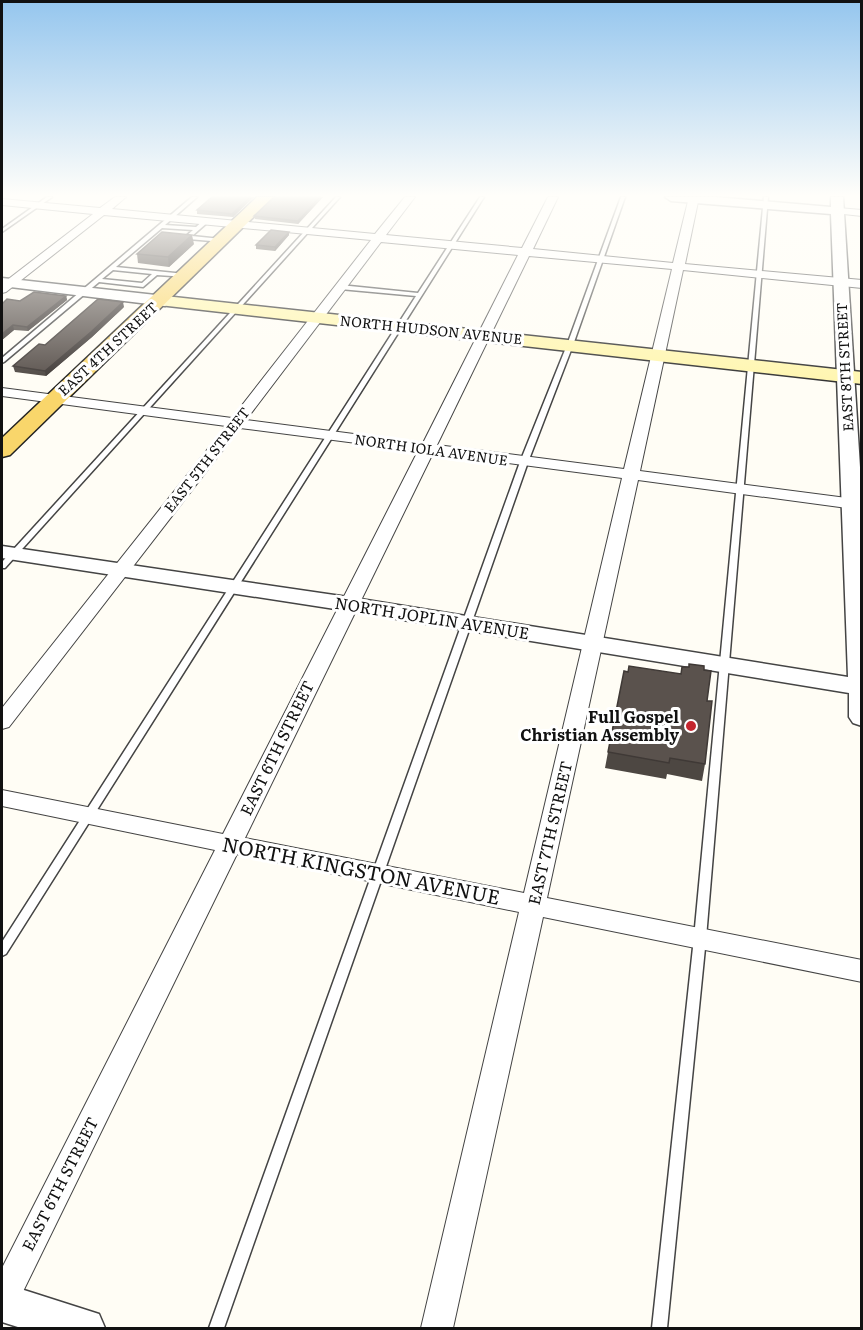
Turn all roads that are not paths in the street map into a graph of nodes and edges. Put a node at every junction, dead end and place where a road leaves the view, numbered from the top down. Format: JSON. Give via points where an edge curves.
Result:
{"nodes":[{"id":1,"x":37,"y":259,"type":"edge"},
{"id":2,"x":122,"y":259,"type":"edge"},
{"id":3,"x":202,"y":259,"type":"edge"},
{"id":4,"x":281,"y":259,"type":"edge"},
{"id":5,"x":362,"y":259,"type":"edge"},
{"id":6,"x":442,"y":259,"type":"edge"},
{"id":7,"x":522,"y":259,"type":"edge"},
{"id":8,"x":600,"y":259,"type":"joint"},
{"id":9,"x":681,"y":259,"type":"edge"},
{"id":10,"x":759,"y":259,"type":"edge"},
{"id":11,"x":840,"y":259,"type":"edge"},
{"id":12,"x":679,"y":266,"type":"junction"},
{"id":13,"x":111,"y":268,"type":"junction"},
{"id":14,"x":156,"y":273,"type":"junction"},
{"id":15,"x":758,"y":274,"type":"junction"},
{"id":16,"x":185,"y":276,"type":"junction"},
{"id":17,"x":97,"y":280,"type":"junction"},
{"id":18,"x":841,"y":282,"type":"junction"},
{"id":19,"x":4,"y":284,"type":"edge"},
{"id":20,"x":861,"y":284,"type":"edge"},
{"id":21,"x":340,"y":287,"type":"junction"},
{"id":22,"x":84,"y":291,"type":"junction"},
{"id":23,"x":418,"y":295,"type":"junction"},
{"id":24,"x":163,"y":300,"type":"junction"},
{"id":25,"x":236,"y":309,"type":"junction"},
{"id":26,"x":317,"y":317,"type":"junction"},
{"id":27,"x":399,"y":327,"type":"junction"},
{"id":28,"x":482,"y":336,"type":"junction"},
{"id":29,"x":570,"y":345,"type":"junction"},
{"id":30,"x":659,"y":355,"type":"junction"},
{"id":31,"x":2,"y":361,"type":"edge"},
{"id":32,"x":752,"y":366,"type":"junction"},
{"id":33,"x":853,"y":377,"type":"edge"},
{"id":34,"x":2,"y":392,"type":"edge"},
{"id":35,"x":54,"y":400,"type":"junction"},
{"id":36,"x":142,"y":411,"type":"junction"},
{"id":37,"x":235,"y":423,"type":"junction"},
{"id":38,"x":329,"y":436,"type":"junction"},
{"id":39,"x":426,"y":448,"type":"junction"},
{"id":40,"x":2,"y":450,"type":"edge"},
{"id":41,"x":524,"y":462,"type":"junction"},
{"id":42,"x":633,"y":475,"type":"junction"},
{"id":43,"x":741,"y":490,"type":"junction"},
{"id":44,"x":856,"y":505,"type":"edge"},
{"id":45,"x":5,"y":557,"type":"edge"},
{"id":46,"x":122,"y":570,"type":"junction"},
{"id":47,"x":233,"y":587,"type":"junction"},
{"id":48,"x":348,"y":604,"type":"junction"},
{"id":49,"x":468,"y":624,"type":"junction"},
{"id":50,"x":593,"y":645,"type":"junction"},
{"id":51,"x":724,"y":666,"type":"junction"},
{"id":52,"x":861,"y":687,"type":"edge"},
{"id":53,"x":861,"y":717,"type":"edge"},
{"id":54,"x":2,"y":722,"type":"edge"},
{"id":55,"x":2,"y":798,"type":"edge"},
{"id":56,"x":88,"y":816,"type":"junction"},
{"id":57,"x":230,"y":844,"type":"junction"},
{"id":58,"x":376,"y":874,"type":"junction"},
{"id":59,"x":533,"y":905,"type":"junction"},
{"id":60,"x":700,"y":938,"type":"junction"},
{"id":61,"x":2,"y":951,"type":"edge"},
{"id":62,"x":861,"y":971,"type":"edge"},
{"id":63,"x":2,"y":1302,"type":"edge"},
{"id":64,"x":85,"y":1329,"type":"edge"},
{"id":65,"x":216,"y":1329,"type":"edge"},
{"id":66,"x":437,"y":1329,"type":"edge"},
{"id":67,"x":659,"y":1329,"type":"edge"}],
"edges":[{"from":1,"to":19,"type":"street"},
{"from":2,"to":13,"type":"lane"},
{"from":3,"to":16,"type":"main road","name":"EAST 4TH STREET"},
{"from":4,"to":25,"type":"lane"},
{"from":5,"to":21,"type":"street","name":"EAST 5TH STREET"},
{"from":6,"to":23,"type":"lane"},
{"from":7,"to":28,"type":"street","name":"EAST 6TH STREET"},
{"from":8,"to":12,"type":"street"},
{"from":8,"to":29,"type":"lane"},
{"from":9,"to":12,"type":"street","name":"EAST 7TH STREET"},
{"from":10,"to":15,"type":"lane"},
{"from":11,"to":18,"type":"street","name":"EAST 8TH STREET"},
{"from":12,"to":15,"type":"street"},
{"from":12,"to":30,"type":"street","name":"EAST 7TH STREET"},
{"from":13,"to":14,"type":"lane"},
{"from":13,"to":17,"type":"lane"},
{"from":14,"to":16,"type":"lane"},
{"from":14,"to":17,"type":"lane","via":[[143,285]]},
{"from":15,"to":18,"type":"street"},
{"from":15,"to":32,"type":"lane"},
{"from":16,"to":24,"type":"main road","name":"EAST 4TH STREET"},
{"from":17,"to":22,"type":"lane"},
{"from":18,"to":20,"type":"street"},
{"from":18,"to":33,"type":"street","name":"EAST 8TH STREET"},
{"from":19,"to":22,"type":"street","name":"NORTH HUDSON AVENUE"},
{"from":21,"to":23,"type":"lane"},
{"from":21,"to":26,"type":"street","name":"EAST 5TH STREET"},
{"from":22,"to":24,"type":"street","name":"NORTH HUDSON AVENUE"},
{"from":22,"to":31,"type":"lane"},
{"from":23,"to":27,"type":"lane"},
{"from":24,"to":25,"type":"main road","name":"NORTH HUDSON AVENUE"},
{"from":24,"to":35,"type":"main road","name":"EAST 4TH STREET"},
{"from":25,"to":26,"type":"main road","name":"NORTH HUDSON AVENUE"},
{"from":25,"to":36,"type":"lane"},
{"from":26,"to":27,"type":"main road","name":"NORTH HUDSON AVENUE"},
{"from":26,"to":37,"type":"street","name":"EAST 5TH STREET"},
{"from":27,"to":28,"type":"main road","name":"NORTH HUDSON AVENUE"},
{"from":27,"to":38,"type":"lane"},
{"from":28,"to":29,"type":"main road","name":"NORTH HUDSON AVENUE"},
{"from":28,"to":39,"type":"street","name":"EAST 6TH STREET"},
{"from":29,"to":30,"type":"main road","name":"NORTH HUDSON AVENUE"},
{"from":29,"to":41,"type":"lane"},
{"from":30,"to":32,"type":"main road","name":"NORTH HUDSON AVENUE"},
{"from":30,"to":42,"type":"street","name":"EAST 7TH STREET"},
{"from":32,"to":33,"type":"main road","name":"NORTH HUDSON AVENUE"},
{"from":32,"to":43,"type":"lane"},
{"from":33,"to":44,"type":"street","name":"EAST 8TH STREET"},
{"from":34,"to":35,"type":"street","name":"NORTH IOLA AVENUE"},
{"from":35,"to":36,"type":"street","name":"NORTH IOLA AVENUE"},
{"from":35,"to":40,"type":"main road","name":"EAST 4TH STREET"},
{"from":36,"to":37,"type":"street","name":"NORTH IOLA AVENUE"},
{"from":36,"to":45,"type":"lane"},
{"from":37,"to":38,"type":"street","name":"NORTH IOLA AVENUE"},
{"from":37,"to":46,"type":"street","name":"EAST 5TH STREET"},
{"from":38,"to":39,"type":"street","name":"NORTH IOLA AVENUE"},
{"from":38,"to":47,"type":"lane"},
{"from":39,"to":41,"type":"street","name":"NORTH IOLA AVENUE"},
{"from":39,"to":48,"type":"street","name":"EAST 6TH STREET"},
{"from":41,"to":42,"type":"street","name":"NORTH IOLA AVENUE"},
{"from":41,"to":49,"type":"lane"},
{"from":42,"to":43,"type":"street","name":"NORTH IOLA AVENUE"},
{"from":42,"to":50,"type":"street","name":"EAST 7TH STREET"},
{"from":43,"to":44,"type":"street","name":"NORTH IOLA AVENUE"},
{"from":43,"to":51,"type":"lane"},
{"from":44,"to":52,"type":"street","name":"EAST 8TH STREET"},
{"from":45,"to":46,"type":"street","name":"NORTH JOPLIN AVENUE"},
{"from":46,"to":47,"type":"street","name":"NORTH JOPLIN AVENUE"},
{"from":46,"to":54,"type":"street","name":"EAST 5TH STREET"},
{"from":47,"to":48,"type":"street","name":"NORTH JOPLIN AVENUE"},
{"from":47,"to":56,"type":"lane"},
{"from":48,"to":49,"type":"street","name":"NORTH JOPLIN AVENUE"},
{"from":48,"to":57,"type":"street","name":"EAST 6TH STREET"},
{"from":49,"to":50,"type":"street","name":"NORTH JOPLIN AVENUE"},
{"from":49,"to":58,"type":"lane"},
{"from":50,"to":51,"type":"street","name":"NORTH JOPLIN AVENUE"},
{"from":50,"to":59,"type":"street","name":"EAST 7TH STREET"},
{"from":51,"to":52,"type":"street","name":"NORTH JOPLIN AVENUE"},
{"from":51,"to":60,"type":"lane"},
{"from":52,"to":53,"type":"street","name":"EAST 8TH STREET"},
{"from":55,"to":56,"type":"street","name":"NORTH KINGSTON AVENUE"},
{"from":56,"to":57,"type":"street","name":"NORTH KINGSTON AVENUE"},
{"from":56,"to":61,"type":"lane"},
{"from":57,"to":58,"type":"street","name":"NORTH KINGSTON AVENUE"},
{"from":57,"to":63,"type":"street","name":"EAST 6TH STREET"},
{"from":58,"to":59,"type":"street","name":"NORTH KINGSTON AVENUE"},
{"from":58,"to":65,"type":"lane"},
{"from":59,"to":60,"type":"street","name":"NORTH KINGSTON AVENUE"},
{"from":59,"to":66,"type":"street","name":"EAST 7TH STREET"},
{"from":60,"to":62,"type":"street","name":"NORTH KINGSTON AVENUE"},
{"from":60,"to":67,"type":"lane"},
{"from":63,"to":64,"type":"street"}]}
